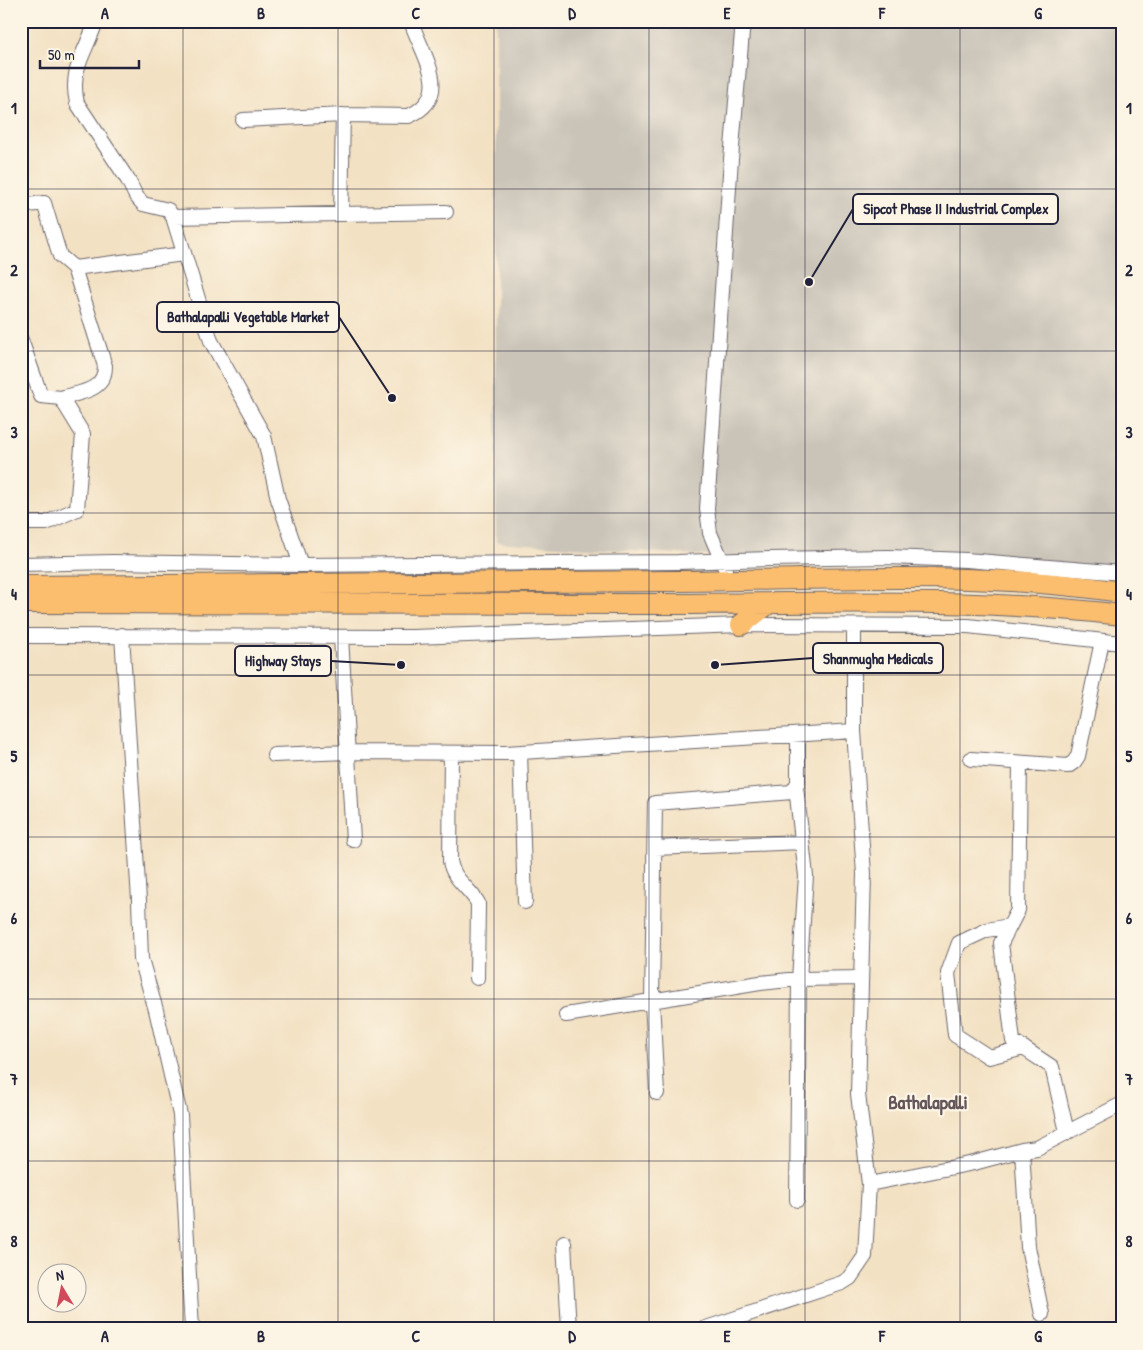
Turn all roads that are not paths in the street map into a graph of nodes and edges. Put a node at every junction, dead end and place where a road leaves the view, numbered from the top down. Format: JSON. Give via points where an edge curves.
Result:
{"nodes":[{"id":1,"x":96,"y":21,"type":"edge"},
{"id":2,"x":411,"y":21,"type":"edge"},
{"id":3,"x":743,"y":21,"type":"edge"},
{"id":4,"x":343,"y":115,"type":"junction"},
{"id":5,"x":243,"y":120,"type":"dead end"},
{"id":6,"x":21,"y":206,"type":"edge"},
{"id":7,"x":446,"y":212,"type":"dead end"},
{"id":8,"x":341,"y":214,"type":"junction"},
{"id":9,"x":173,"y":217,"type":"junction"},
{"id":10,"x":184,"y":254,"type":"junction"},
{"id":11,"x":74,"y":268,"type":"junction"},
{"id":12,"x":21,"y":340,"type":"edge"},
{"id":13,"x":61,"y":398,"type":"junction"},
{"id":14,"x":21,"y":523,"type":"edge"},
{"id":15,"x":721,"y":560,"type":"junction"},
{"id":16,"x":21,"y":564,"type":"edge"},
{"id":17,"x":301,"y":565,"type":"junction"},
{"id":18,"x":1121,"y":575,"type":"edge"},
{"id":19,"x":732,"y":581,"type":"junction"},
{"id":20,"x":21,"y":586,"type":"edge"},
{"id":21,"x":21,"y":603,"type":"edge"},
{"id":22,"x":768,"y":604,"type":"junction"},
{"id":23,"x":1122,"y":615,"type":"edge"},
{"id":24,"x":741,"y":626,"type":"junction"},
{"id":25,"x":854,"y":626,"type":"junction"},
{"id":26,"x":122,"y":635,"type":"junction"},
{"id":27,"x":21,"y":636,"type":"edge"},
{"id":28,"x":340,"y":637,"type":"junction"},
{"id":29,"x":1102,"y":641,"type":"junction"},
{"id":30,"x":1122,"y":644,"type":"edge"},
{"id":31,"x":854,"y":731,"type":"junction"},
{"id":32,"x":798,"y":735,"type":"junction"},
{"id":33,"x":347,"y":752,"type":"junction"},
{"id":34,"x":451,"y":753,"type":"junction"},
{"id":35,"x":520,"y":753,"type":"junction"},
{"id":36,"x":274,"y":756,"type":"dead end"},
{"id":37,"x":971,"y":759,"type":"dead end"},
{"id":38,"x":1020,"y":763,"type":"junction"},
{"id":39,"x":796,"y":787,"type":"junction"},
{"id":40,"x":353,"y":840,"type":"dead end"},
{"id":41,"x":802,"y":842,"type":"junction"},
{"id":42,"x":655,"y":848,"type":"junction"},
{"id":43,"x":526,"y":902,"type":"dead end"},
{"id":44,"x":1010,"y":926,"type":"junction"},
{"id":45,"x":478,"y":978,"type":"dead end"},
{"id":46,"x":861,"y":978,"type":"junction"},
{"id":47,"x":799,"y":979,"type":"junction"},
{"id":48,"x":652,"y":1001,"type":"junction"},
{"id":49,"x":566,"y":1015,"type":"dead end"},
{"id":50,"x":1024,"y":1048,"type":"junction"},
{"id":51,"x":657,"y":1093,"type":"dead end"},
{"id":52,"x":1122,"y":1104,"type":"edge"},
{"id":53,"x":1067,"y":1132,"type":"junction"},
{"id":54,"x":1022,"y":1150,"type":"junction"},
{"id":55,"x":869,"y":1184,"type":"junction"},
{"id":56,"x":797,"y":1200,"type":"dead end"},
{"id":57,"x":564,"y":1243,"type":"dead end"},
{"id":58,"x":1042,"y":1314,"type":"dead end"},
{"id":59,"x":738,"y":1323,"type":"edge"},
{"id":60,"x":195,"y":1328,"type":"edge"},
{"id":61,"x":569,"y":1329,"type":"edge"},
{"id":62,"x":703,"y":1329,"type":"edge"}],
"edges":[{"from":1,"to":9,"type":"street","via":[[75,70],[73,89],[77,103],[143,204],[168,210]]},
{"from":2,"to":4,"type":"street","via":[[432,75],[433,86],[425,105],[409,116]]},
{"from":3,"to":15,"type":"street","via":[[707,509],[710,533]]},
{"from":4,"to":5,"type":"street"},
{"from":4,"to":8,"type":"street"},
{"from":6,"to":11,"type":"street","via":[[44,203],[60,256]]},
{"from":7,"to":8,"type":"street"},
{"from":8,"to":9,"type":"street"},
{"from":9,"to":10,"type":"street"},
{"from":10,"to":11,"type":"street"},
{"from":10,"to":17,"type":"street","via":[[211,341],[264,436],[278,499]]},
{"from":11,"to":13,"type":"street","via":[[106,366],[105,375],[96,388]]},
{"from":12,"to":13,"type":"street","via":[[41,396]]},
{"from":13,"to":14,"type":"street","via":[[83,434],[77,509],[46,523]]},
{"from":15,"to":17,"type":"street"},
{"from":15,"to":18,"type":"street","via":[[888,557],[966,560]]},
{"from":15,"to":19,"type":"street"},
{"from":16,"to":17,"type":"street"},
{"from":18,"to":19,"type":"highway","via":[[984,580]]},
{"from":19,"to":20,"type":"highway"},
{"from":21,"to":22,"type":"highway"},
{"from":22,"to":23,"type":"highway","via":[[967,603]]},
{"from":22,"to":24,"type":"highway"},
{"from":24,"to":25,"type":"street"},
{"from":24,"to":28,"type":"street"},
{"from":25,"to":29,"type":"street","via":[[968,626]]},
{"from":25,"to":31,"type":"street"},
{"from":26,"to":27,"type":"street"},
{"from":26,"to":28,"type":"street"},
{"from":26,"to":60,"type":"street","via":[[141,960],[180,1115]]},
{"from":28,"to":33,"type":"street"},
{"from":29,"to":30,"type":"street"},
{"from":29,"to":38,"type":"street","via":[[1076,760],[1068,766]]},
{"from":31,"to":32,"type":"street"},
{"from":31,"to":46,"type":"street","via":[[864,874]]},
{"from":32,"to":35,"type":"street"},
{"from":32,"to":39,"type":"street"},
{"from":33,"to":34,"type":"street"},
{"from":33,"to":36,"type":"street"},
{"from":33,"to":40,"type":"street"},
{"from":34,"to":35,"type":"street"},
{"from":34,"to":45,"type":"street","via":[[451,870],[478,903]]},
{"from":35,"to":43,"type":"street"},
{"from":37,"to":38,"type":"street"},
{"from":38,"to":44,"type":"street","via":[[1018,910]]},
{"from":39,"to":41,"type":"street"},
{"from":39,"to":42,"type":"street","via":[[792,792],[655,803]]},
{"from":41,"to":42,"type":"street"},
{"from":41,"to":47,"type":"street","via":[[806,876]]},
{"from":42,"to":48,"type":"street"},
{"from":44,"to":50,"type":"street","via":[[1001,943],[1002,953],[1013,1041]]},
{"from":44,"to":50,"type":"street","via":[[987,930],[959,943],[948,973],[955,1035],[989,1057]]},
{"from":46,"to":47,"type":"street"},
{"from":46,"to":55,"type":"street","via":[[858,1094]]},
{"from":47,"to":48,"type":"street"},
{"from":47,"to":56,"type":"street"},
{"from":48,"to":49,"type":"street"},
{"from":48,"to":51,"type":"street"},
{"from":50,"to":53,"type":"street","via":[[1052,1067]]},
{"from":52,"to":53,"type":"street"},
{"from":53,"to":54,"type":"street","via":[[1037,1148]]},
{"from":54,"to":55,"type":"street"},
{"from":54,"to":58,"type":"street","via":[[1028,1248]]},
{"from":55,"to":59,"type":"street","via":[[865,1256],[850,1278]]},
{"from":57,"to":61,"type":"street"},
{"from":59,"to":62,"type":"street"}]}
